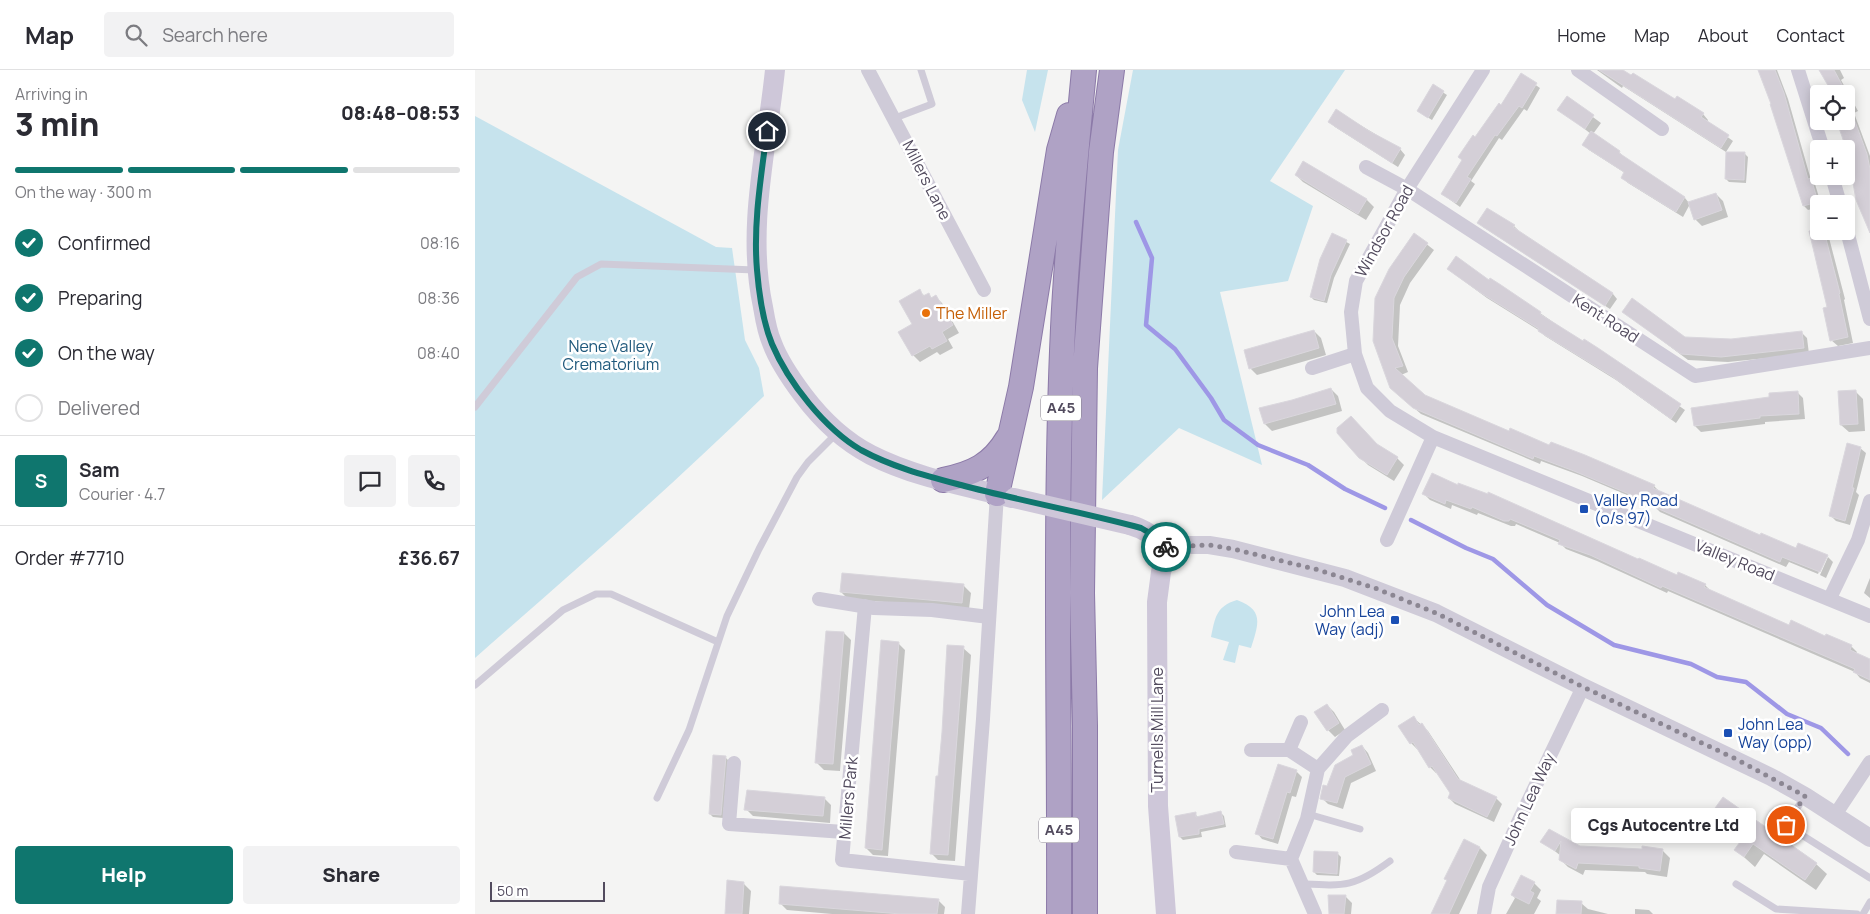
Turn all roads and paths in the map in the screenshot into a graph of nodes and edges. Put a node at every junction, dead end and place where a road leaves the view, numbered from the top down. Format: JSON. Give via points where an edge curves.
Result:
{"nodes":[{"id":1,"x":775,"y":70,"type":"edge"},
{"id":2,"x":868,"y":70,"type":"edge"},
{"id":3,"x":921,"y":70,"type":"edge"},
{"id":4,"x":1082,"y":70,"type":"edge"},
{"id":5,"x":1112,"y":70,"type":"edge"},
{"id":6,"x":1483,"y":70,"type":"edge"},
{"id":7,"x":1578,"y":70,"type":"edge"},
{"id":8,"x":1798,"y":70,"type":"edge"},
{"id":9,"x":895,"y":118,"type":"junction"},
{"id":10,"x":1662,"y":129,"type":"dead end"},
{"id":11,"x":1820,"y":140,"type":"edge"},
{"id":12,"x":1366,"y":167,"type":"dead end"},
{"id":13,"x":1407,"y":189,"type":"junction"},
{"id":14,"x":1849,"y":240,"type":"edge"},
{"id":15,"x":757,"y":270,"type":"junction"},
{"id":16,"x":984,"y":290,"type":"dead end"},
{"id":17,"x":1870,"y":319,"type":"edge"},
{"id":18,"x":1870,"y":348,"type":"edge"},
{"id":19,"x":1355,"y":354,"type":"junction"},
{"id":20,"x":1312,"y":368,"type":"dead end"},
{"id":21,"x":475,"y":407,"type":"edge"},
{"id":22,"x":838,"y":432,"type":"junction"},
{"id":23,"x":1011,"y":434,"type":"junction"},
{"id":24,"x":1433,"y":437,"type":"junction"},
{"id":25,"x":943,"y":480,"type":"junction"},
{"id":26,"x":1005,"y":496,"type":"junction"},
{"id":27,"x":1870,"y":501,"type":"edge"},
{"id":28,"x":1387,"y":540,"type":"dead end"},
{"id":29,"x":1167,"y":548,"type":"junction"},
{"id":30,"x":1830,"y":598,"type":"junction"},
{"id":31,"x":819,"y":599,"type":"dead end"},
{"id":32,"x":865,"y":606,"type":"junction"},
{"id":33,"x":1870,"y":616,"type":"edge"},
{"id":34,"x":989,"y":617,"type":"junction"},
{"id":35,"x":718,"y":642,"type":"junction"},
{"id":36,"x":475,"y":685,"type":"edge"},
{"id":37,"x":1583,"y":687,"type":"junction"},
{"id":38,"x":1382,"y":710,"type":"dead end"},
{"id":39,"x":1301,"y":722,"type":"dead end"},
{"id":40,"x":1251,"y":750,"type":"dead end"},
{"id":41,"x":1289,"y":750,"type":"junction"},
{"id":42,"x":1870,"y":762,"type":"edge"},
{"id":43,"x":734,"y":763,"type":"dead end"},
{"id":44,"x":1318,"y":769,"type":"junction"},
{"id":45,"x":1805,"y":796,"type":"junction"},
{"id":46,"x":657,"y":798,"type":"dead end"},
{"id":47,"x":1308,"y":814,"type":"junction"},
{"id":48,"x":1835,"y":815,"type":"junction"},
{"id":49,"x":1361,"y":830,"type":"dead end"},
{"id":50,"x":844,"y":832,"type":"junction"},
{"id":51,"x":1870,"y":838,"type":"edge"},
{"id":52,"x":1236,"y":852,"type":"dead end"},
{"id":53,"x":1291,"y":859,"type":"junction"},
{"id":54,"x":1390,"y":861,"type":"dead end"},
{"id":55,"x":971,"y":874,"type":"junction"},
{"id":56,"x":1870,"y":878,"type":"edge"},
{"id":57,"x":1302,"y":884,"type":"junction"},
{"id":58,"x":1736,"y":884,"type":"dead end"},
{"id":59,"x":1870,"y":902,"type":"edge"},
{"id":60,"x":968,"y":914,"type":"edge"},
{"id":61,"x":1059,"y":914,"type":"edge"},
{"id":62,"x":1085,"y":914,"type":"edge"},
{"id":63,"x":1166,"y":914,"type":"edge"},
{"id":64,"x":1315,"y":914,"type":"edge"},
{"id":65,"x":1484,"y":914,"type":"edge"},
{"id":66,"x":1857,"y":914,"type":"edge"},
{"id":67,"x":1863,"y":914,"type":"edge"}],
"edges":[{"from":1,"to":15,"type":"main road","via":[[758,203]]},
{"from":2,"to":9,"type":"street","name":"Millers Lane"},
{"from":3,"to":9,"type":"lane","via":[[933,104]]},
{"from":4,"to":23,"type":"highway","via":[[1059,150]]},
{"from":4,"to":61,"type":"highway","number":"A45","via":[[1063,328],[1059,539]]},
{"from":5,"to":62,"type":"highway","number":"A45","via":[[1101,152],[1085,368],[1082,593]]},
{"from":6,"to":13,"type":"street","name":"Windsor Road"},
{"from":7,"to":10,"type":"street"},
{"from":8,"to":11,"type":"street"},
{"from":9,"to":16,"type":"street","name":"Millers Lane"},
{"from":12,"to":13,"type":"street","name":"Kent Road"},
{"from":13,"to":18,"type":"street","name":"Kent Road","via":[[1695,376]]},
{"from":13,"to":19,"type":"street","name":"Windsor Road","via":[[1356,281],[1351,312]]},
{"from":14,"to":17,"type":"street"},
{"from":15,"to":21,"type":"lane","via":[[601,264],[577,277]]},
{"from":15,"to":22,"type":"main road","via":[[767,328],[780,361],[810,404]]},
{"from":19,"to":20,"type":"street"},
{"from":19,"to":24,"type":"street","name":"Windsor Road","via":[[1367,388],[1390,411]]},
{"from":22,"to":25,"type":"main road","via":[[859,449],[886,462]]},
{"from":22,"to":35,"type":"lane","via":[[809,462],[786,494],[727,616]]},
{"from":23,"to":25,"type":"highway","via":[[995,456],[979,469]]},
{"from":23,"to":26,"type":"highway"},
{"from":24,"to":28,"type":"street"},
{"from":24,"to":30,"type":"street","name":"Valley Road"},
{"from":25,"to":26,"type":"main road"},
{"from":26,"to":29,"type":"main road","bridge":true,"via":[[1141,528]]},
{"from":26,"to":34,"type":"street"},
{"from":27,"to":30,"type":"street","via":[[1858,540]]},
{"from":29,"to":37,"type":"street","via":[[1209,545],[1233,549],[1352,581],[1436,613]]},
{"from":29,"to":63,"type":"main road","name":"Turnells Mill Lane","via":[[1157,602],[1158,806]]},
{"from":30,"to":33,"type":"street","name":"Valley Road"},
{"from":31,"to":32,"type":"street"},
{"from":32,"to":34,"type":"street"},
{"from":32,"to":50,"type":"street","name":"Millers Park"},
{"from":34,"to":55,"type":"street"},
{"from":35,"to":36,"type":"lane","via":[[611,594],[596,594],[563,610]]},
{"from":35,"to":46,"type":"lane","via":[[689,730]]},
{"from":37,"to":45,"type":"street","via":[[1736,759]]},
{"from":37,"to":65,"type":"street","name":"John Lea Way","via":[[1489,887]]},
{"from":38,"to":44,"type":"street","via":[[1347,736]]},
{"from":39,"to":41,"type":"street"},
{"from":40,"to":41,"type":"street"},
{"from":41,"to":44,"type":"street"},
{"from":42,"to":48,"type":"street"},
{"from":43,"to":50,"type":"street","via":[[729,824]]},
{"from":44,"to":47,"type":"street"},
{"from":45,"to":48,"type":"street"},
{"from":45,"to":56,"type":"lane","via":[[1786,825]]},
{"from":47,"to":49,"type":"lane"},
{"from":47,"to":53,"type":"street"},
{"from":48,"to":51,"type":"street"},
{"from":50,"to":55,"type":"street","name":"Millers Park","via":[[842,860]]},
{"from":52,"to":53,"type":"street"},
{"from":53,"to":57,"type":"street"},
{"from":54,"to":57,"type":"lane","via":[[1371,875],[1354,882]]},
{"from":55,"to":60,"type":"street"},
{"from":57,"to":64,"type":"street"},
{"from":58,"to":66,"type":"lane","via":[[1776,909]]},
{"from":59,"to":67,"type":"lane"}]}
